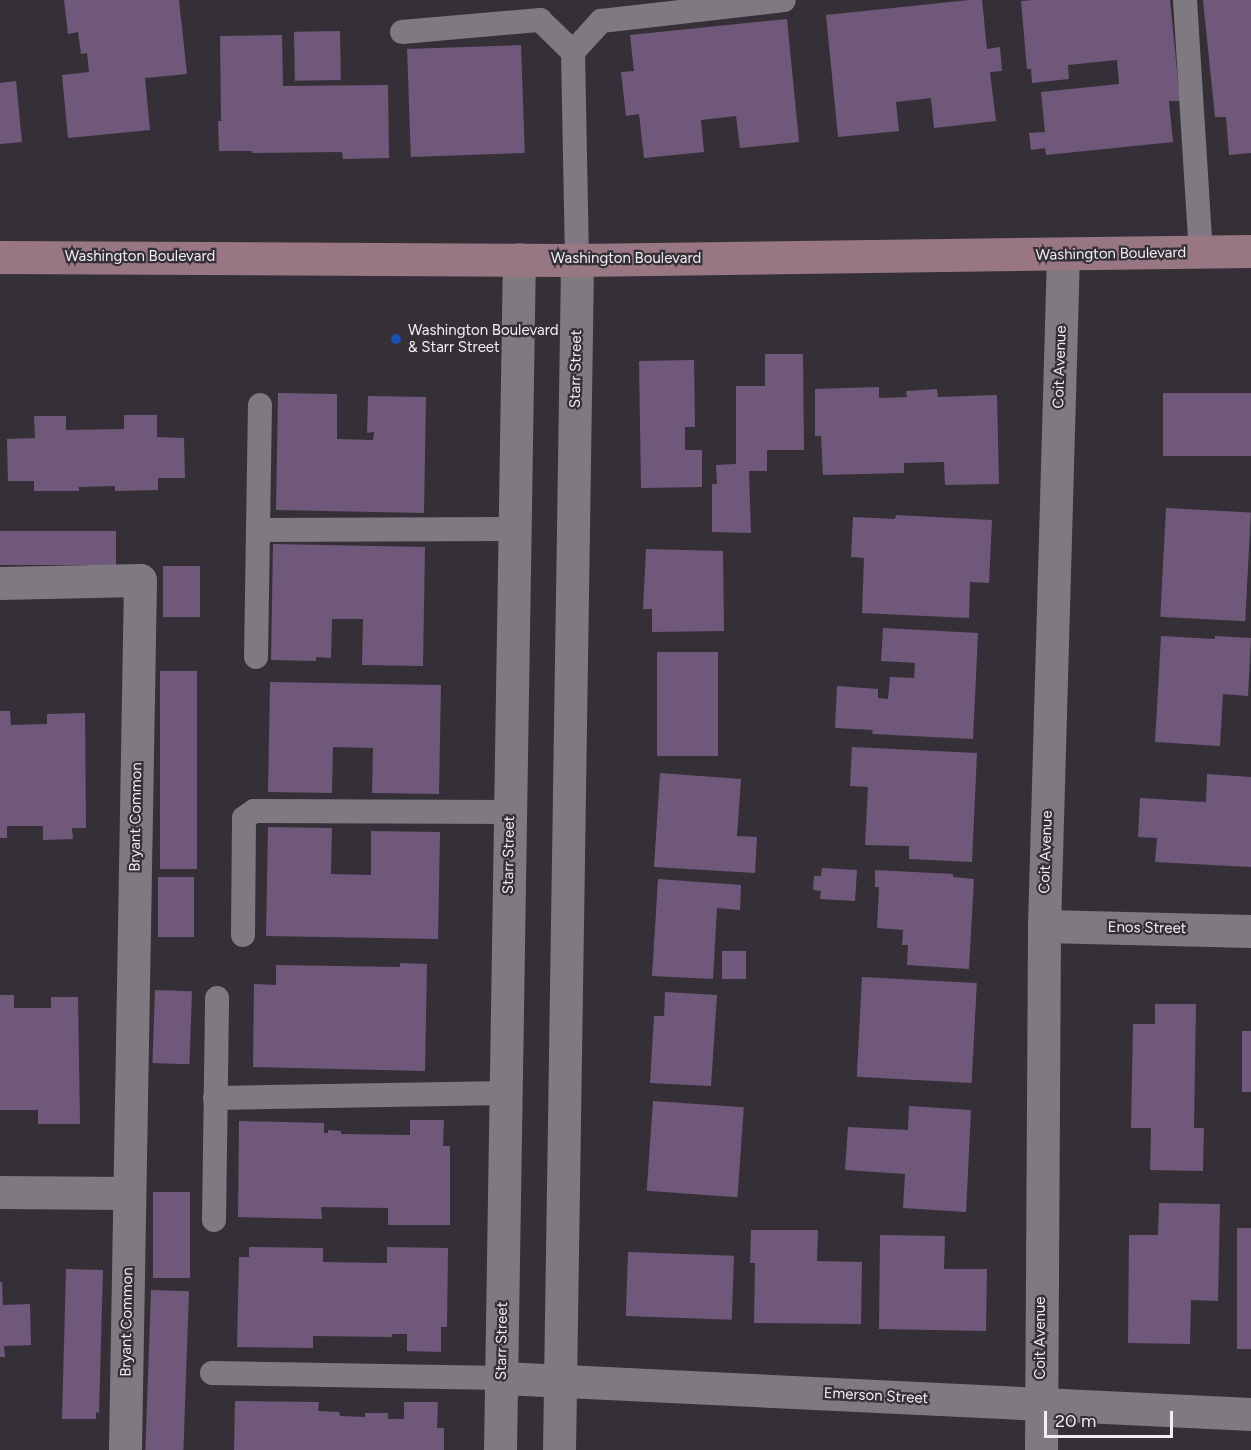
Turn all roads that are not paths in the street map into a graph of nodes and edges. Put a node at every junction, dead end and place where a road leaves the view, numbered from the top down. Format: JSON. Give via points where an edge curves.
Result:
{"nodes":[{"id":1,"x":784,"y":0,"type":"edge"},
{"id":2,"x":1185,"y":0,"type":"edge"},
{"id":3,"x":402,"y":32,"type":"dead end"},
{"id":4,"x":573,"y":52,"type":"junction"},
{"id":5,"x":1251,"y":251,"type":"edge"},
{"id":6,"x":1201,"y":252,"type":"junction"},
{"id":7,"x":1063,"y":255,"type":"junction"},
{"id":8,"x":0,"y":257,"type":"edge"},
{"id":9,"x":519,"y":259,"type":"junction"},
{"id":10,"x":577,"y":260,"type":"junction"},
{"id":11,"x":260,"y":405,"type":"dead end"},
{"id":12,"x":514,"y":529,"type":"junction"},
{"id":13,"x":258,"y":530,"type":"junction"},
{"id":14,"x":0,"y":583,"type":"edge"},
{"id":15,"x":256,"y":657,"type":"dead end"},
{"id":16,"x":510,"y":812,"type":"junction"},
{"id":17,"x":1044,"y":926,"type":"junction"},
{"id":18,"x":1251,"y":931,"type":"edge"},
{"id":19,"x":243,"y":934,"type":"dead end"},
{"id":20,"x":217,"y":998,"type":"dead end"},
{"id":21,"x":505,"y":1094,"type":"junction"},
{"id":22,"x":215,"y":1098,"type":"junction"},
{"id":23,"x":0,"y":1192,"type":"edge"},
{"id":24,"x":129,"y":1193,"type":"junction"},
{"id":25,"x":214,"y":1221,"type":"dead end"},
{"id":26,"x":212,"y":1373,"type":"dead end"},
{"id":27,"x":502,"y":1378,"type":"junction"},
{"id":28,"x":560,"y":1379,"type":"junction"},
{"id":29,"x":1041,"y":1405,"type":"junction"},
{"id":30,"x":1251,"y":1414,"type":"edge"},
{"id":31,"x":124,"y":1450,"type":"edge"},
{"id":32,"x":500,"y":1450,"type":"edge"},
{"id":33,"x":559,"y":1450,"type":"edge"},
{"id":34,"x":1041,"y":1450,"type":"edge"}],
"edges":[{"from":1,"to":4,"type":"lane","via":[[600,21]]},
{"from":2,"to":6,"type":"lane"},
{"from":3,"to":4,"type":"lane","via":[[540,20]]},
{"from":4,"to":10,"type":"lane"},
{"from":5,"to":6,"type":"street","name":"Washington Boulevard"},
{"from":6,"to":7,"type":"street","name":"Washington Boulevard"},
{"from":7,"to":10,"type":"street","name":"Washington Boulevard"},
{"from":7,"to":17,"type":"street","name":"Coit Avenue"},
{"from":8,"to":9,"type":"street","name":"Washington Boulevard"},
{"from":9,"to":10,"type":"street","name":"Washington Boulevard"},
{"from":9,"to":12,"type":"street","name":"Starr Street"},
{"from":10,"to":28,"type":"street","name":"Starr Street"},
{"from":11,"to":13,"type":"lane"},
{"from":12,"to":13,"type":"lane"},
{"from":12,"to":16,"type":"street","name":"Starr Street"},
{"from":13,"to":15,"type":"lane"},
{"from":14,"to":24,"type":"street","name":"Bryant Common","via":[[140,580]]},
{"from":16,"to":19,"type":"lane","via":[[254,811],[244,818]]},
{"from":16,"to":21,"type":"street","name":"Starr Street"},
{"from":17,"to":18,"type":"street","name":"Enos Street"},
{"from":17,"to":29,"type":"street","name":"Coit Avenue"},
{"from":20,"to":22,"type":"lane"},
{"from":21,"to":22,"type":"lane"},
{"from":21,"to":27,"type":"street","name":"Starr Street"},
{"from":22,"to":25,"type":"lane"},
{"from":23,"to":24,"type":"street"},
{"from":24,"to":31,"type":"street","name":"Bryant Common"},
{"from":26,"to":27,"type":"lane"},
{"from":27,"to":28,"type":"street","name":"Emerson Street"},
{"from":27,"to":32,"type":"street","name":"Starr Street"},
{"from":28,"to":29,"type":"street","name":"Emerson Street"},
{"from":28,"to":33,"type":"street","name":"Starr Street"},
{"from":29,"to":30,"type":"street","name":"Emerson Street"},
{"from":29,"to":34,"type":"street","name":"Coit Avenue"}]}
